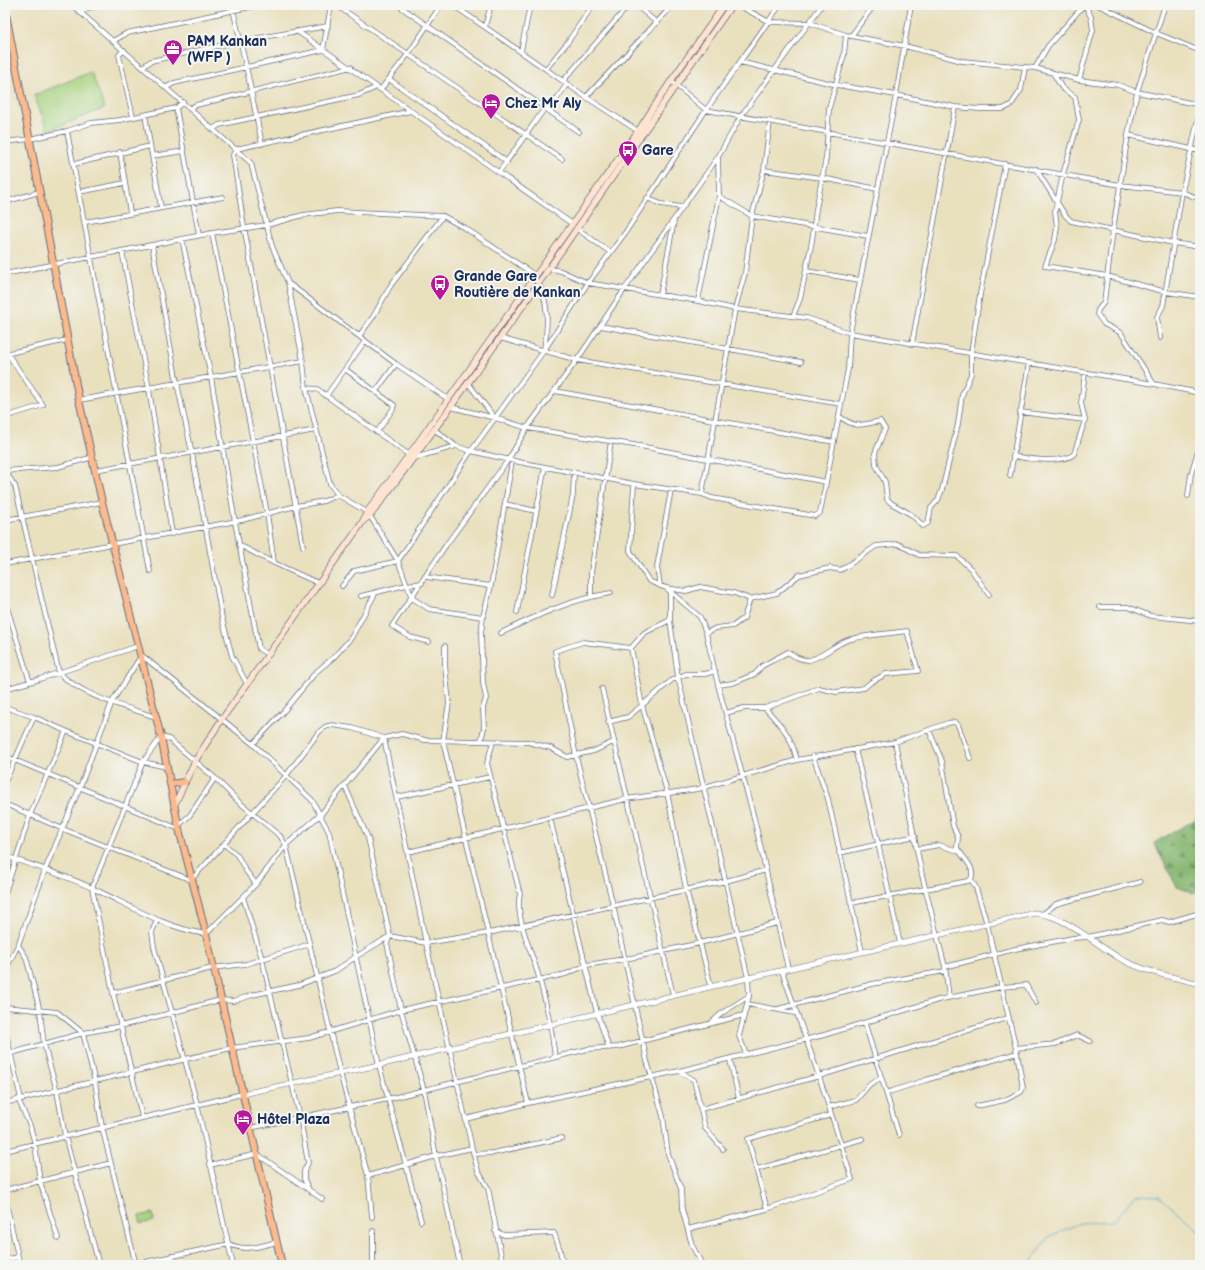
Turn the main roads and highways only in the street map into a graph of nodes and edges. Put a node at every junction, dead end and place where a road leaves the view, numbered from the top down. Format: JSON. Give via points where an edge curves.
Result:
{"nodes":[{"id":1,"x":724,"y":5,"type":"edge"},
{"id":2,"x":732,"y":5,"type":"edge"},
{"id":3,"x":5,"y":9,"type":"edge"},
{"id":4,"x":8,"y":43,"type":"edge"},
{"id":5,"x":641,"y":132,"type":"junction"},
{"id":6,"x":412,"y":456,"type":"junction"},
{"id":7,"x":185,"y":782,"type":"junction"},
{"id":8,"x":170,"y":784,"type":"junction"},
{"id":9,"x":174,"y":806,"type":"junction"},
{"id":10,"x":282,"y":1265,"type":"edge"}],
"edges":[{"from":1,"to":5,"type":"main road","via":[[671,81]]},
{"from":2,"to":5,"type":"main road"},
{"from":3,"to":4,"type":"highway"},
{"from":4,"to":8,"type":"highway","via":[[30,139],[79,400],[161,737]]},
{"from":5,"to":6,"type":"main road","via":[[571,224]]},
{"from":5,"to":6,"type":"main road","via":[[549,269],[435,430]]},
{"from":6,"to":7,"type":"main road","via":[[222,719],[195,761]]},
{"from":7,"to":8,"type":"highway"},
{"from":7,"to":9,"type":"main road"},
{"from":8,"to":9,"type":"highway"},
{"from":9,"to":10,"type":"highway"}]}
